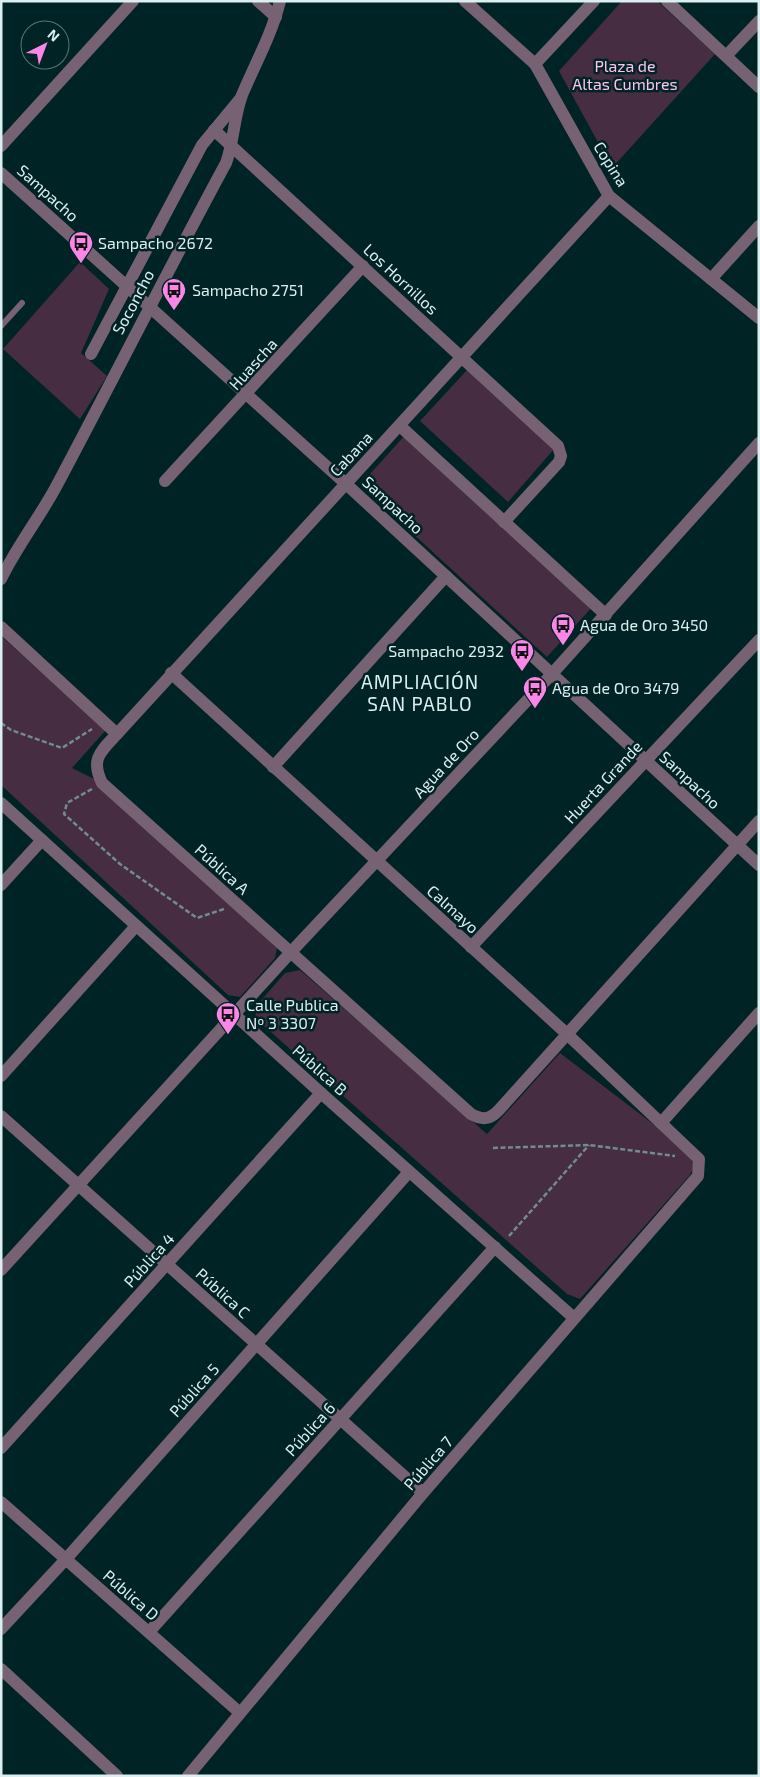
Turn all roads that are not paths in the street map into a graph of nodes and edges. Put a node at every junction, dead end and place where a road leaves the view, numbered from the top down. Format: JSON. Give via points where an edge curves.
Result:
{"nodes":[{"id":1,"x":133,"y":1,"type":"edge"},
{"id":2,"x":258,"y":1,"type":"edge"},
{"id":3,"x":280,"y":1,"type":"edge"},
{"id":4,"x":464,"y":1,"type":"edge"},
{"id":5,"x":594,"y":1,"type":"edge"},
{"id":6,"x":666,"y":1,"type":"edge"},
{"id":7,"x":276,"y":17,"type":"junction"},
{"id":8,"x":759,"y":20,"type":"edge"},
{"id":9,"x":726,"y":56,"type":"junction"},
{"id":10,"x":535,"y":64,"type":"junction"},
{"id":11,"x":759,"y":87,"type":"edge"},
{"id":12,"x":242,"y":97,"type":"junction"},
{"id":13,"x":214,"y":130,"type":"junction"},
{"id":14,"x":1,"y":146,"type":"edge"},
{"id":15,"x":232,"y":147,"type":"junction"},
{"id":16,"x":1,"y":173,"type":"edge"},
{"id":17,"x":609,"y":196,"type":"junction"},
{"id":18,"x":759,"y":226,"type":"edge"},
{"id":19,"x":363,"y":266,"type":"junction"},
{"id":20,"x":711,"y":279,"type":"junction"},
{"id":21,"x":127,"y":286,"type":"junction"},
{"id":22,"x":22,"y":303,"type":"dead end"},
{"id":23,"x":149,"y":306,"type":"junction"},
{"id":24,"x":759,"y":318,"type":"edge"},
{"id":25,"x":1,"y":326,"type":"edge"},
{"id":26,"x":91,"y":354,"type":"dead end"},
{"id":27,"x":462,"y":357,"type":"junction"},
{"id":28,"x":247,"y":394,"type":"junction"},
{"id":29,"x":400,"y":426,"type":"junction"},
{"id":30,"x":759,"y":443,"type":"edge"},
{"id":31,"x":165,"y":481,"type":"dead end"},
{"id":32,"x":346,"y":483,"type":"junction"},
{"id":33,"x":504,"y":522,"type":"junction"},
{"id":34,"x":446,"y":576,"type":"junction"},
{"id":35,"x":1,"y":580,"type":"edge"},
{"id":36,"x":606,"y":615,"type":"junction"},
{"id":37,"x":1,"y":626,"type":"edge"},
{"id":38,"x":759,"y":640,"type":"edge"},
{"id":39,"x":172,"y":673,"type":"junction"},
{"id":40,"x":551,"y":675,"type":"junction"},
{"id":41,"x":117,"y":734,"type":"junction"},
{"id":42,"x":646,"y":760,"type":"junction"},
{"id":43,"x":272,"y":767,"type":"junction"},
{"id":44,"x":1,"y":803,"type":"edge"},
{"id":45,"x":759,"y":821,"type":"edge"},
{"id":46,"x":42,"y":840,"type":"junction"},
{"id":47,"x":737,"y":845,"type":"junction"},
{"id":48,"x":375,"y":862,"type":"junction"},
{"id":49,"x":759,"y":865,"type":"edge"},
{"id":50,"x":1,"y":885,"type":"edge"},
{"id":51,"x":136,"y":926,"type":"junction"},
{"id":52,"x":471,"y":947,"type":"junction"},
{"id":53,"x":291,"y":952,"type":"junction"},
{"id":54,"x":759,"y":1013,"type":"edge"},
{"id":55,"x":234,"y":1014,"type":"junction"},
{"id":56,"x":566,"y":1034,"type":"junction"},
{"id":57,"x":1,"y":1076,"type":"edge"},
{"id":58,"x":321,"y":1093,"type":"junction"},
{"id":59,"x":1,"y":1116,"type":"edge"},
{"id":60,"x":661,"y":1123,"type":"junction"},
{"id":61,"x":409,"y":1172,"type":"junction"},
{"id":62,"x":698,"y":1176,"type":"joint"},
{"id":63,"x":79,"y":1187,"type":"junction"},
{"id":64,"x":495,"y":1247,"type":"junction"},
{"id":65,"x":167,"y":1264,"type":"junction"},
{"id":66,"x":1,"y":1270,"type":"edge"},
{"id":67,"x":574,"y":1318,"type":"junction"},
{"id":68,"x":256,"y":1344,"type":"junction"},
{"id":69,"x":341,"y":1418,"type":"junction"},
{"id":70,"x":1,"y":1448,"type":"edge"},
{"id":71,"x":423,"y":1493,"type":"junction"},
{"id":72,"x":1,"y":1502,"type":"edge"},
{"id":73,"x":66,"y":1559,"type":"junction"},
{"id":74,"x":1,"y":1629,"type":"edge"},
{"id":75,"x":149,"y":1632,"type":"junction"},
{"id":76,"x":1,"y":1669,"type":"edge"},
{"id":77,"x":239,"y":1712,"type":"junction"},
{"id":78,"x":117,"y":1776,"type":"edge"},
{"id":79,"x":188,"y":1776,"type":"edge"}],
"edges":[{"from":1,"to":14,"type":"street"},
{"from":2,"to":7,"type":"street"},
{"from":3,"to":7,"type":"street","name":"Soconcho"},
{"from":4,"to":10,"type":"street","name":"Copina"},
{"from":5,"to":10,"type":"street"},
{"from":6,"to":9,"type":"street"},
{"from":7,"to":12,"type":"street","name":"Soconcho"},
{"from":8,"to":9,"type":"street"},
{"from":9,"to":11,"type":"street"},
{"from":10,"to":17,"type":"street","name":"Copina"},
{"from":12,"to":13,"type":"street"},
{"from":12,"to":15,"type":"street","name":"Soconcho"},
{"from":13,"to":15,"type":"street","name":"Los Hornillos"},
{"from":13,"to":21,"type":"street","via":[[202,145]]},
{"from":15,"to":19,"type":"street","name":"Los Hornillos"},
{"from":15,"to":23,"type":"street","name":"Soconcho"},
{"from":16,"to":21,"type":"street","name":"Sampacho"},
{"from":17,"to":20,"type":"street","name":"Copina"},
{"from":17,"to":27,"type":"street","name":"Cabana"},
{"from":18,"to":20,"type":"street"},
{"from":19,"to":27,"type":"street","name":"Los Hornillos"},
{"from":19,"to":28,"type":"street","name":"Huascha"},
{"from":20,"to":24,"type":"street","name":"Copina"},
{"from":21,"to":23,"type":"street","name":"Sampacho"},
{"from":21,"to":26,"type":"street"},
{"from":22,"to":25,"type":"lane"},
{"from":23,"to":28,"type":"street","name":"Sampacho"},
{"from":23,"to":35,"type":"street","name":"Soconcho","via":[[57,485],[12,556]]},
{"from":27,"to":29,"type":"street","name":"Cabana"},
{"from":27,"to":33,"type":"street","name":"Los Hornillos","via":[[558,446],[561,456],[560,462]]},
{"from":28,"to":31,"type":"street","name":"Huascha"},
{"from":28,"to":32,"type":"street","name":"Sampacho"},
{"from":29,"to":32,"type":"street","name":"Cabana"},
{"from":29,"to":33,"type":"street"},
{"from":30,"to":36,"type":"street","name":"Agua de Oro"},
{"from":32,"to":34,"type":"street","name":"Sampacho"},
{"from":32,"to":39,"type":"street","name":"Cabana"},
{"from":33,"to":36,"type":"street"},
{"from":34,"to":40,"type":"street","name":"Sampacho"},
{"from":34,"to":43,"type":"street"},
{"from":36,"to":40,"type":"street","name":"Agua de Oro"},
{"from":37,"to":41,"type":"street"},
{"from":38,"to":42,"type":"street","name":"Huerta Grande"},
{"from":39,"to":41,"type":"street","name":"Cabana"},
{"from":39,"to":43,"type":"street","name":"Calmayo"},
{"from":40,"to":42,"type":"street","name":"Sampacho"},
{"from":40,"to":48,"type":"street","name":"Agua de Oro"},
{"from":41,"to":53,"type":"street","name":"Pública A","via":[[99,754],[96,772],[102,783]]},
{"from":42,"to":47,"type":"street","name":"Sampacho"},
{"from":42,"to":52,"type":"street","name":"Huerta Grande"},
{"from":43,"to":48,"type":"street","name":"Calmayo"},
{"from":44,"to":46,"type":"street","name":"Pública B"},
{"from":45,"to":47,"type":"street"},
{"from":46,"to":50,"type":"street"},
{"from":46,"to":51,"type":"street","name":"Pública B"},
{"from":47,"to":49,"type":"street","name":"Sampacho"},
{"from":47,"to":56,"type":"street"},
{"from":48,"to":52,"type":"street","name":"Calmayo"},
{"from":48,"to":53,"type":"street","name":"Agua de Oro"},
{"from":51,"to":55,"type":"street","name":"Pública B"},
{"from":51,"to":57,"type":"street"},
{"from":52,"to":56,"type":"street","name":"Calmayo"},
{"from":53,"to":55,"type":"street","name":"Agua de Oro"},
{"from":53,"to":56,"type":"street","name":"Pública A","via":[[471,1114],[484,1119],[491,1118],[498,1111]]},
{"from":54,"to":60,"type":"street"},
{"from":55,"to":58,"type":"street","name":"Pública B"},
{"from":55,"to":63,"type":"street","name":"Agua de Oro"},
{"from":56,"to":60,"type":"street","name":"Calmayo"},
{"from":58,"to":61,"type":"street","name":"Pública B"},
{"from":58,"to":65,"type":"street","name":"Pública 4"},
{"from":59,"to":63,"type":"street","name":"Pública C"},
{"from":60,"to":62,"type":"street","name":"Calmayo","via":[[699,1158]]},
{"from":61,"to":64,"type":"street","name":"Pública B"},
{"from":61,"to":68,"type":"street","name":"Pública 5"},
{"from":62,"to":67,"type":"street","name":"Pública 7"},
{"from":63,"to":65,"type":"street","name":"Pública C"},
{"from":63,"to":66,"type":"street"},
{"from":64,"to":67,"type":"street","name":"Pública B"},
{"from":64,"to":69,"type":"street","name":"Pública 6"},
{"from":65,"to":68,"type":"street","name":"Pública C"},
{"from":65,"to":70,"type":"street","name":"Pública 4"},
{"from":67,"to":71,"type":"street","name":"Pública 7"},
{"from":68,"to":69,"type":"street","name":"Pública C"},
{"from":68,"to":73,"type":"street","name":"Pública 5"},
{"from":69,"to":71,"type":"street","name":"Pública C"},
{"from":69,"to":75,"type":"street","name":"Pública 6"},
{"from":71,"to":77,"type":"street","name":"Pública 7"},
{"from":72,"to":73,"type":"street","name":"Pública D"},
{"from":73,"to":74,"type":"street","name":"Pública 5"},
{"from":73,"to":75,"type":"street","name":"Pública D"},
{"from":75,"to":77,"type":"street","name":"Pública D"},
{"from":76,"to":78,"type":"street"},
{"from":77,"to":79,"type":"street","name":"Pública 7"}]}
